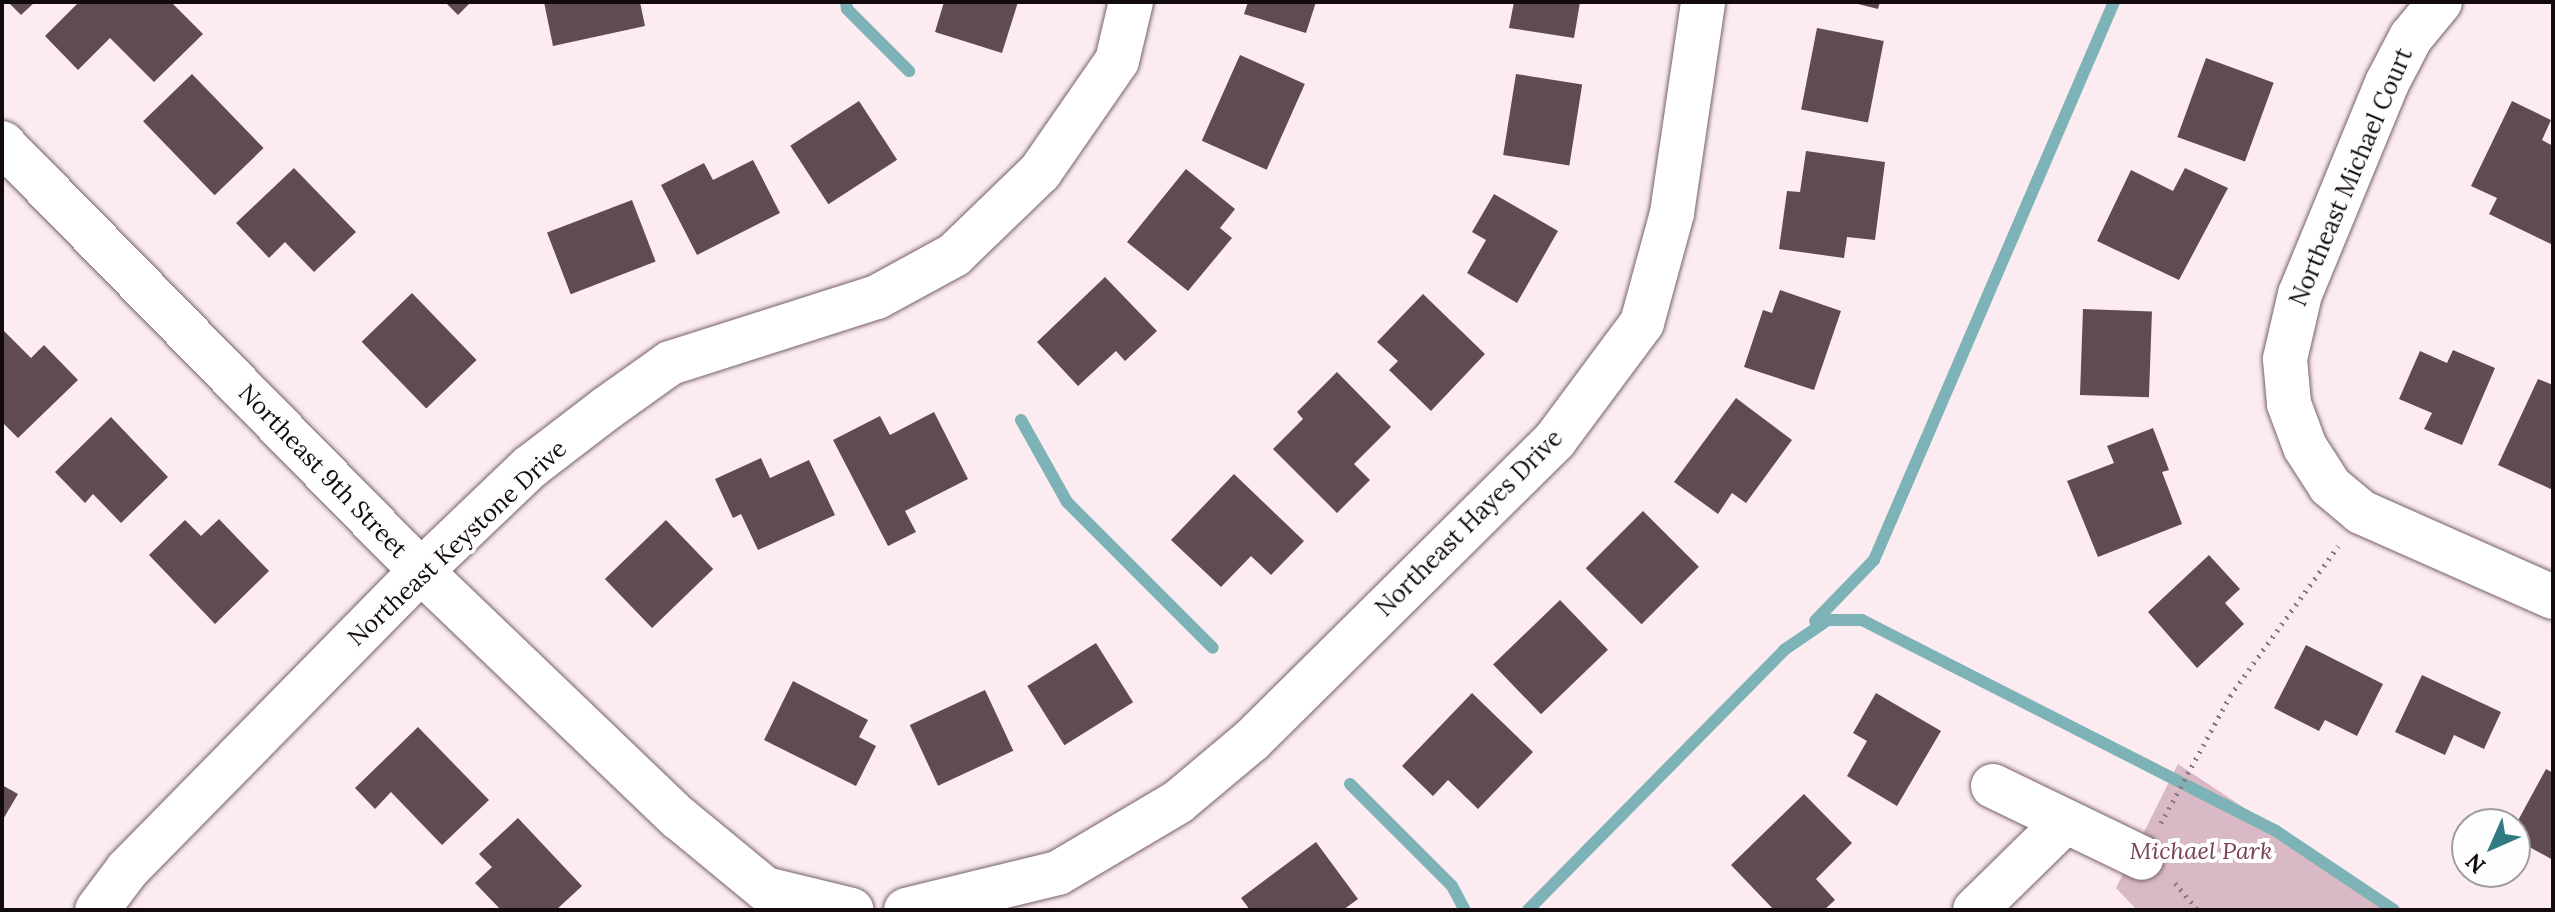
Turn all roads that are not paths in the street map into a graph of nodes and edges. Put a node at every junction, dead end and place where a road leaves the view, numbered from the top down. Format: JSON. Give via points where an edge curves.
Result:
{"nodes":[{"id":1,"x":1131,"y":2,"type":"edge"},
{"id":2,"x":1703,"y":2,"type":"edge"},
{"id":3,"x":2440,"y":2,"type":"edge"},
{"id":4,"x":2,"y":143,"type":"edge"},
{"id":5,"x":421,"y":571,"type":"junction"},
{"id":6,"x":2553,"y":597,"type":"edge"},
{"id":7,"x":1993,"y":786,"type":"dead end"},
{"id":8,"x":2065,"y":822,"type":"junction"},
{"id":9,"x":2142,"y":858,"type":"dead end"},
{"id":10,"x":97,"y":910,"type":"edge"},
{"id":11,"x":852,"y":910,"type":"edge"},
{"id":12,"x":906,"y":910,"type":"edge"},
{"id":13,"x":1975,"y":910,"type":"edge"}],
"edges":[{"from":1,"to":5,"type":"street","name":"Northeast Keystone Drive","via":[[1117,61],[1040,172],[954,255],[877,297],[670,363],[530,467]]},
{"from":2,"to":12,"type":"street","name":"Northeast Hayes Drive","via":[[1672,213],[1642,323],[1555,440],[1243,748],[1178,802],[1058,873]]},
{"from":3,"to":6,"type":"street","name":"Northeast Michael Court","via":[[2411,37],[2387,83],[2292,314],[2285,359],[2289,404],[2305,447],[2330,486],[2361,512]]},
{"from":4,"to":5,"type":"street","name":"Northeast 9th Street"},
{"from":5,"to":10,"type":"street","name":"Northeast Keystone Drive","via":[[127,870]]},
{"from":5,"to":11,"type":"street","name":"Northeast 9th Street","via":[[679,818],[765,889]]},
{"from":7,"to":8,"type":"street"},
{"from":8,"to":9,"type":"street"},
{"from":8,"to":13,"type":"street"}]}
